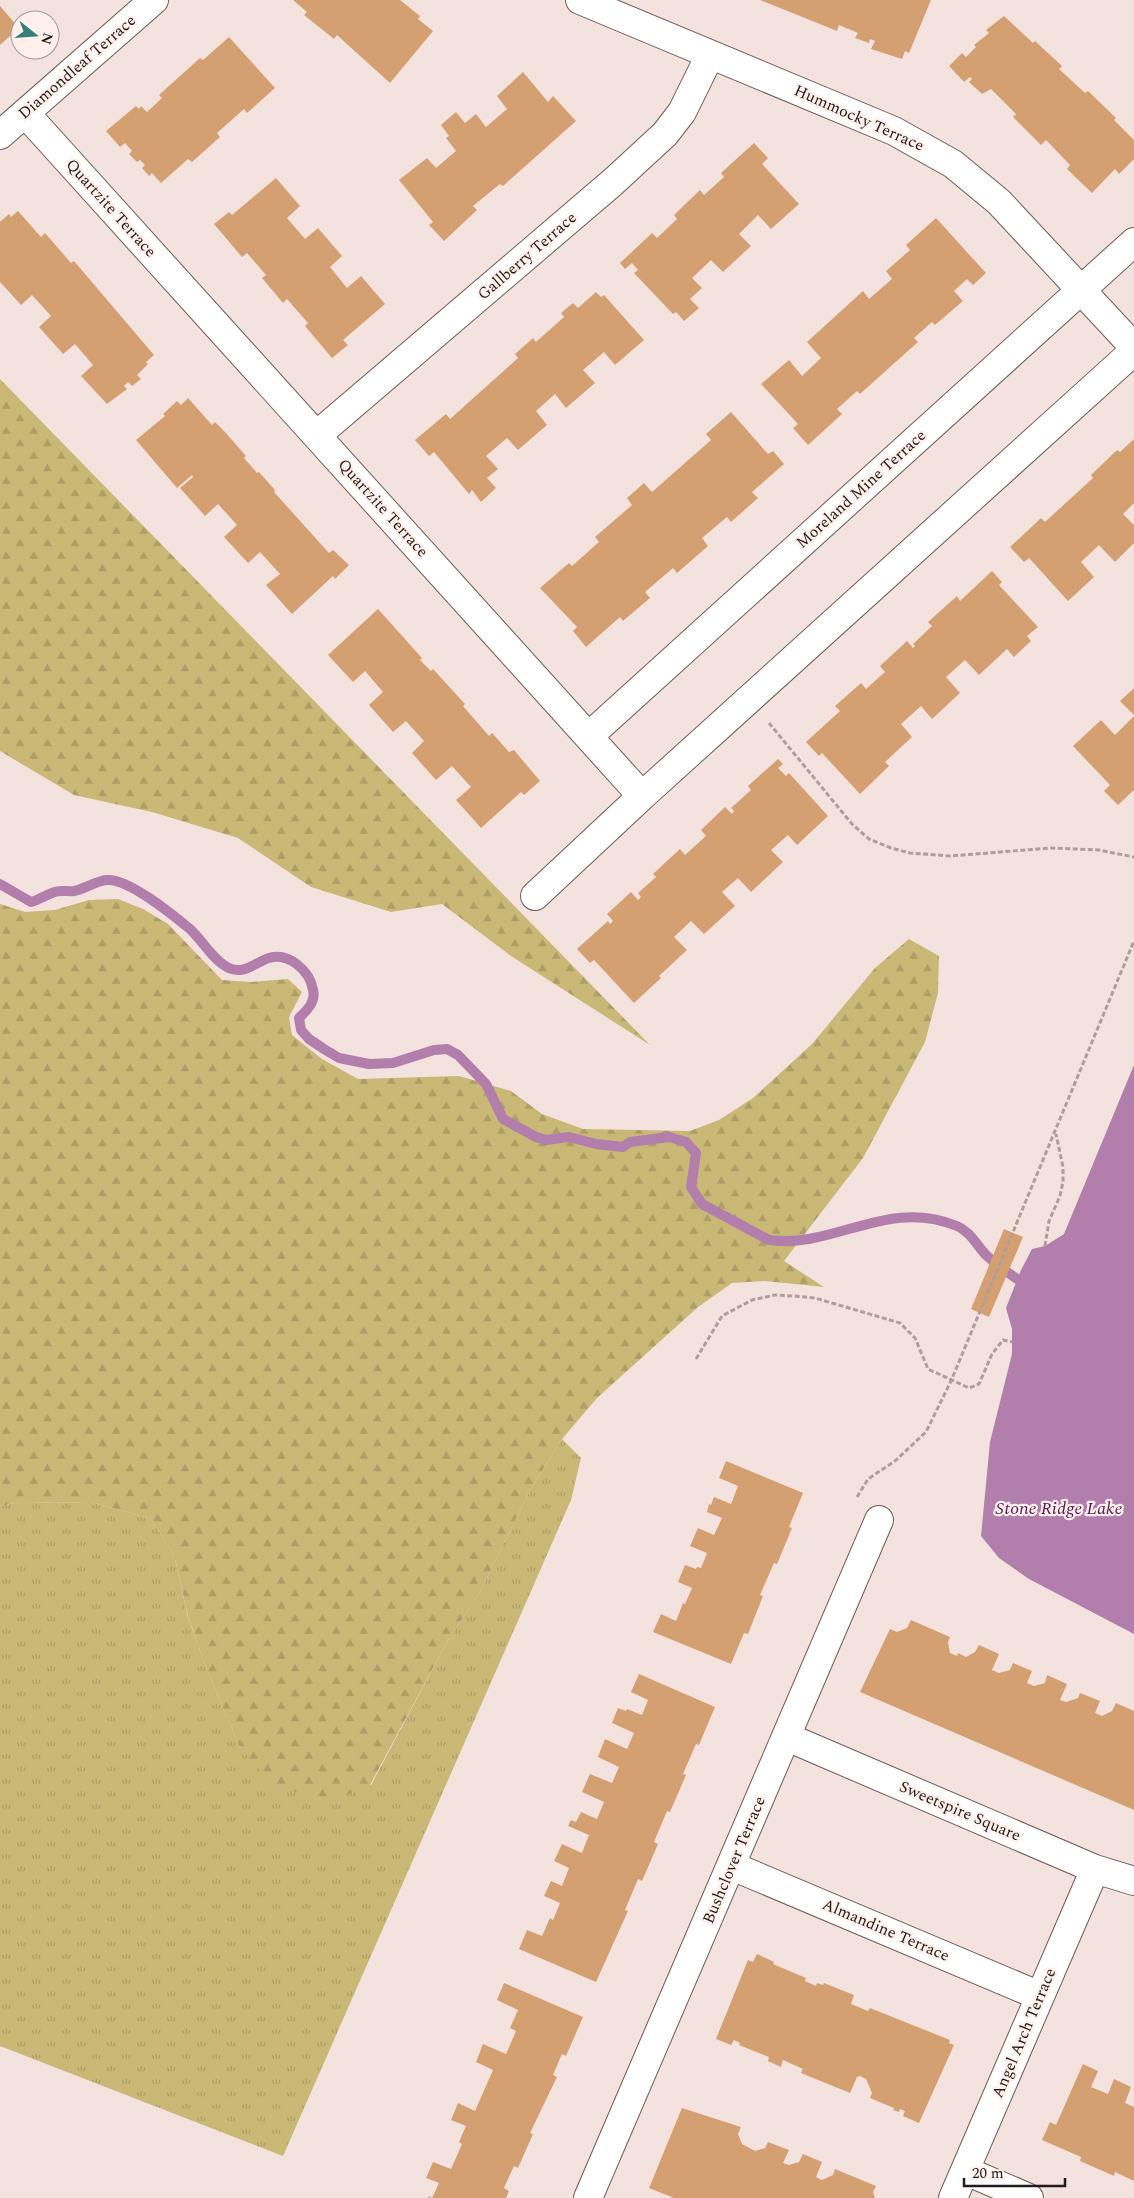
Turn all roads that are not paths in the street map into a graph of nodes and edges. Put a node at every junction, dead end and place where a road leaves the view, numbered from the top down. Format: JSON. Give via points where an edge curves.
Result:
{"nodes":[{"id":1,"x":154,"y":0,"type":"edge"},
{"id":2,"x":580,"y":0,"type":"edge"},
{"id":3,"x":710,"y":55,"type":"junction"},
{"id":4,"x":25,"y":113,"type":"junction"},
{"id":5,"x":0,"y":135,"type":"edge"},
{"id":6,"x":1134,"y":242,"type":"edge"},
{"id":7,"x":1082,"y":289,"type":"junction"},
{"id":8,"x":1134,"y":347,"type":"edge"},
{"id":9,"x":1134,"y":350,"type":"edge"},
{"id":10,"x":317,"y":435,"type":"junction"},
{"id":11,"x":589,"y":736,"type":"junction"},
{"id":12,"x":642,"y":796,"type":"junction"},
{"id":13,"x":535,"y":896,"type":"dead end"},
{"id":14,"x":879,"y":1520,"type":"dead end"},
{"id":15,"x":787,"y":1738,"type":"junction"},
{"id":16,"x":732,"y":1866,"type":"junction"},
{"id":17,"x":1095,"y":1869,"type":"junction"},
{"id":18,"x":1134,"y":1881,"type":"edge"},
{"id":19,"x":1040,"y":1996,"type":"junction"},
{"id":20,"x":966,"y":2171,"type":"junction"},
{"id":21,"x":588,"y":2198,"type":"edge"},
{"id":22,"x":953,"y":2198,"type":"edge"},
{"id":23,"x":1029,"y":2198,"type":"edge"}],
"edges":[{"from":1,"to":4,"type":"street","name":"Diamondleaf Terrace"},
{"from":2,"to":3,"type":"street","name":"Hummocky Terrace"},
{"from":3,"to":7,"type":"street","name":"Hummocky Terrace","via":[[894,130],[953,164],[999,202]]},
{"from":3,"to":10,"type":"street","name":"Gallberry Terrace","via":[[682,112],[666,134]]},
{"from":4,"to":5,"type":"street","name":"Diamondleaf Terrace"},
{"from":4,"to":10,"type":"street","name":"Quartzite Terrace"},
{"from":6,"to":7,"type":"street","name":"Moreland Mine Terrace"},
{"from":7,"to":8,"type":"street","name":"Hummocky Terrace"},
{"from":7,"to":11,"type":"street","name":"Moreland Mine Terrace"},
{"from":9,"to":12,"type":"street"},
{"from":10,"to":11,"type":"street","name":"Quartzite Terrace"},
{"from":11,"to":12,"type":"street","name":"Quartzite Terrace"},
{"from":12,"to":13,"type":"street"},
{"from":14,"to":15,"type":"street","name":"Bushclover Terrace"},
{"from":15,"to":16,"type":"street","name":"Bushclover Terrace"},
{"from":15,"to":17,"type":"street","name":"Sweetspire Square"},
{"from":16,"to":19,"type":"street","name":"Almandine Terrace"},
{"from":16,"to":21,"type":"street","name":"Bushclover Terrace"},
{"from":17,"to":18,"type":"street","name":"Sweetspire Square"},
{"from":17,"to":19,"type":"street","name":"Angel Arch Terrace"},
{"from":19,"to":20,"type":"street","name":"Angel Arch Terrace"},
{"from":20,"to":22,"type":"street","name":"Angel Arch Terrace"},
{"from":20,"to":23,"type":"street"}]}
